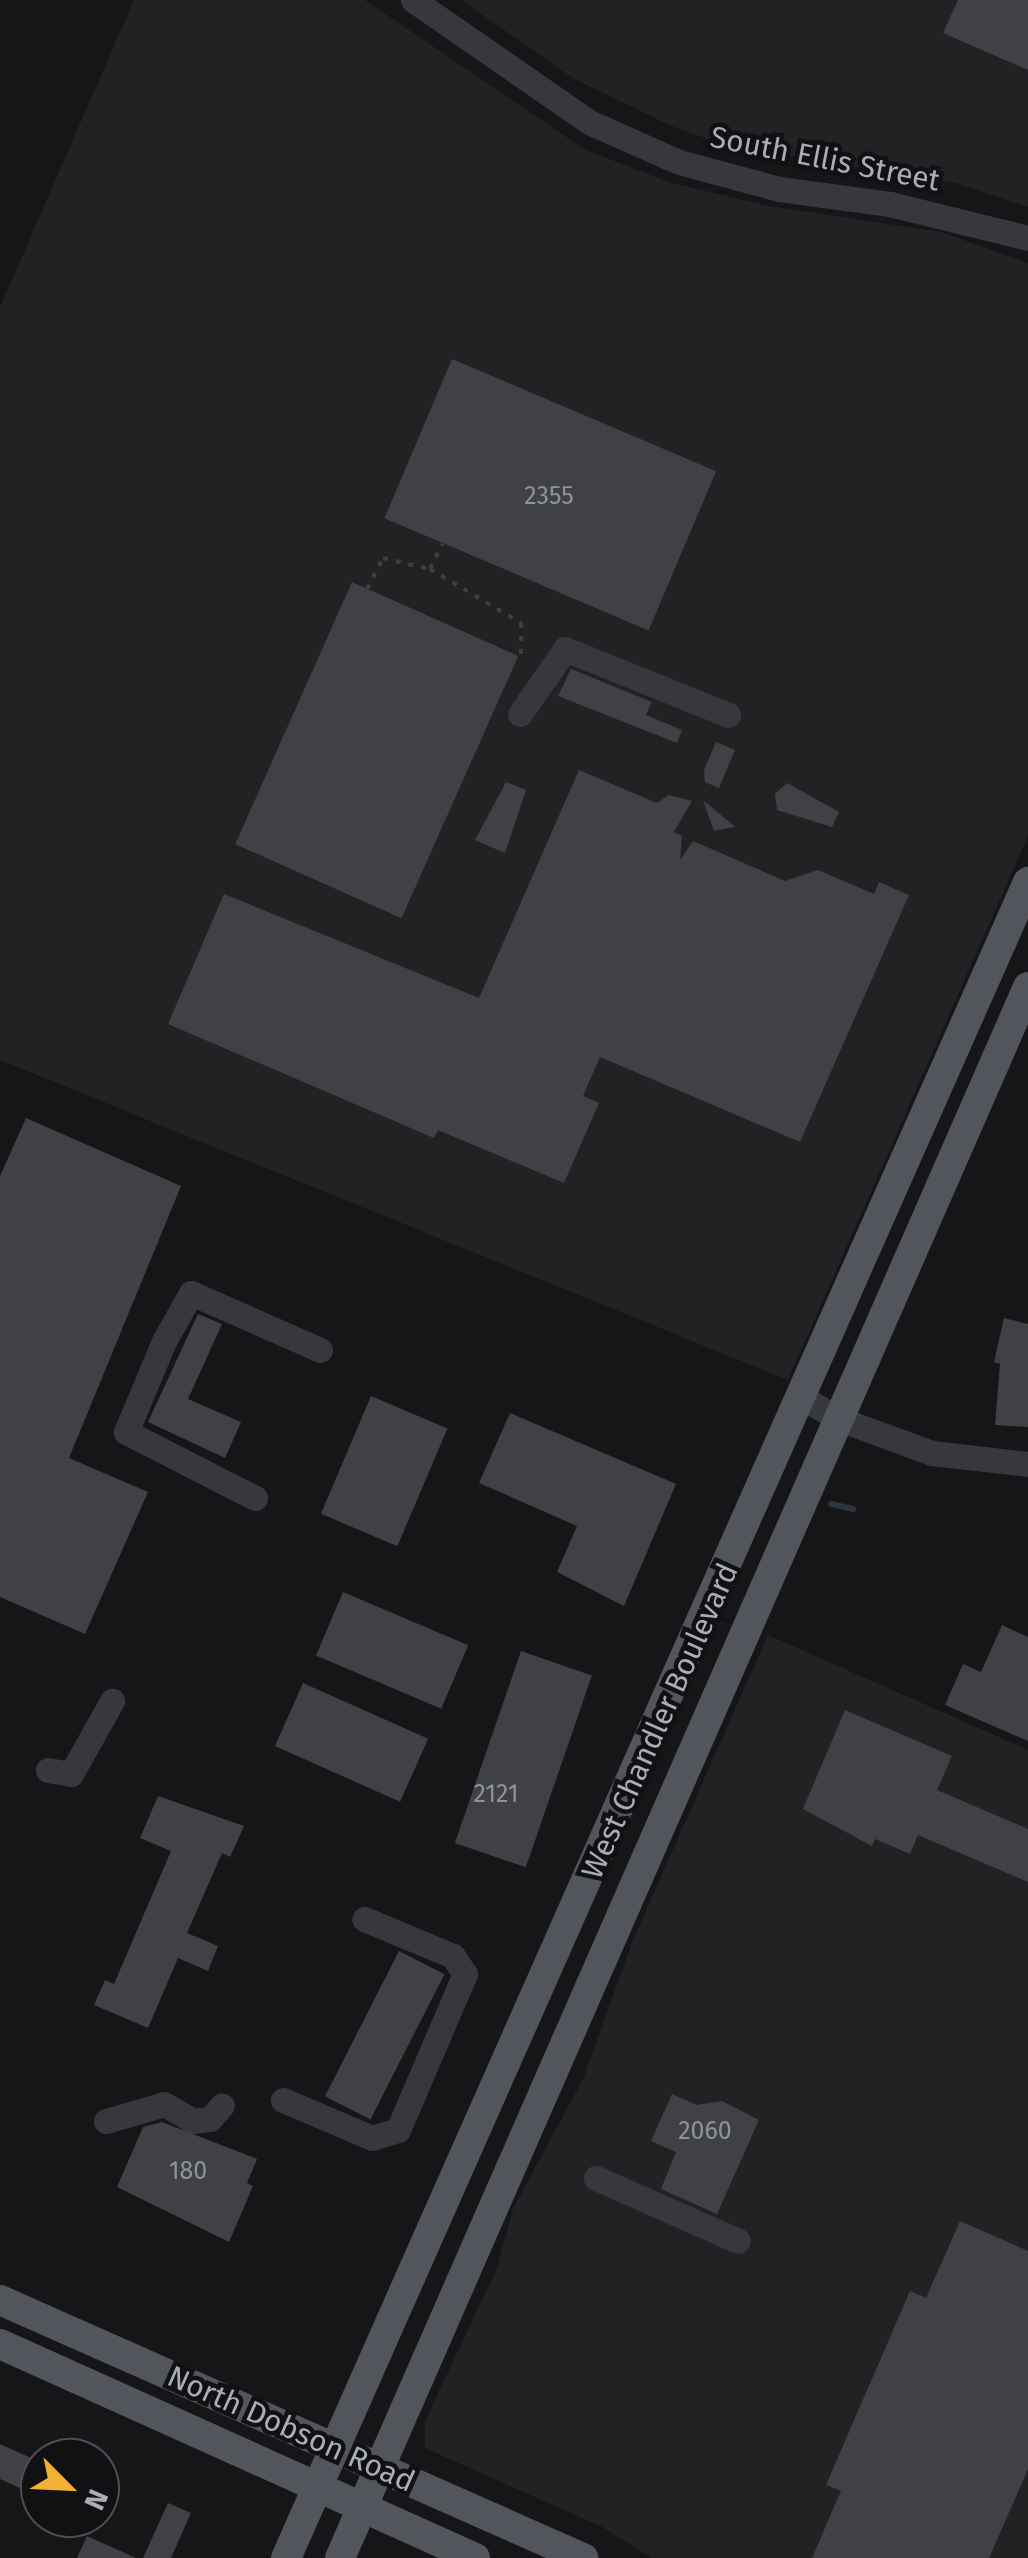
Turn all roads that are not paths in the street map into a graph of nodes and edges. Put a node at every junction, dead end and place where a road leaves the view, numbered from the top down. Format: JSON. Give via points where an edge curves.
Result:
{"nodes":[{"id":1,"x":413,"y":0,"type":"edge"},
{"id":2,"x":1028,"y":238,"type":"edge"},
{"id":3,"x":520,"y":714,"type":"dead end"},
{"id":4,"x":728,"y":715,"type":"dead end"},
{"id":5,"x":1028,"y":882,"type":"edge"},
{"id":6,"x":1028,"y":987,"type":"edge"},
{"id":7,"x":320,"y":1350,"type":"dead end"},
{"id":8,"x":803,"y":1398,"type":"junction"},
{"id":9,"x":840,"y":1420,"type":"junction"},
{"id":10,"x":1028,"y":1464,"type":"edge"},
{"id":11,"x":255,"y":1498,"type":"dead end"},
{"id":12,"x":112,"y":1700,"type":"dead end"},
{"id":13,"x":48,"y":1770,"type":"dead end"},
{"id":14,"x":364,"y":1919,"type":"dead end"},
{"id":15,"x":558,"y":1947,"type":"junction"},
{"id":16,"x":601,"y":1967,"type":"junction"},
{"id":17,"x":283,"y":2100,"type":"dead end"},
{"id":18,"x":222,"y":2105,"type":"dead end"},
{"id":19,"x":106,"y":2121,"type":"dead end"},
{"id":20,"x":596,"y":2178,"type":"dead end"},
{"id":21,"x":738,"y":2241,"type":"dead end"},
{"id":22,"x":0,"y":2300,"type":"edge"},
{"id":23,"x":0,"y":2344,"type":"edge"},
{"id":24,"x":334,"y":2448,"type":"junction"},
{"id":25,"x":380,"y":2468,"type":"junction"},
{"id":26,"x":317,"y":2487,"type":"junction"},
{"id":27,"x":363,"y":2508,"type":"junction"},
{"id":28,"x":286,"y":2558,"type":"edge"},
{"id":29,"x":340,"y":2558,"type":"edge"},
{"id":30,"x":475,"y":2558,"type":"edge"},
{"id":31,"x":583,"y":2558,"type":"edge"}],
"edges":[{"from":1,"to":2,"type":"street","name":"South Ellis Street","via":[[589,122],[678,162]]},
{"from":3,"to":4,"type":"street","via":[[565,650]]},
{"from":5,"to":8,"type":"main road","name":"West Chandler Boulevard"},
{"from":6,"to":9,"type":"main road","name":"West Chandler Boulevard"},
{"from":7,"to":11,"type":"street","via":[[191,1293],[164,1341],[126,1432]]},
{"from":8,"to":9,"type":"street"},
{"from":8,"to":15,"type":"main road","name":"West Chandler Boulevard"},
{"from":9,"to":10,"type":"street","via":[[945,1456]]},
{"from":9,"to":16,"type":"main road","name":"West Chandler Boulevard"},
{"from":12,"to":13,"type":"street","via":[[70,1774]]},
{"from":14,"to":17,"type":"street","via":[[453,1956],[464,1969],[406,2114],[396,2133],[377,2138]]},
{"from":15,"to":16,"type":"main road"},
{"from":15,"to":24,"type":"main road","name":"West Chandler Boulevard"},
{"from":16,"to":25,"type":"main road","name":"West Chandler Boulevard"},
{"from":18,"to":19,"type":"street","via":[[210,2119],[192,2121],[164,2104]]},
{"from":20,"to":21,"type":"street"},
{"from":22,"to":24,"type":"main road","name":"North Dobson Road"},
{"from":23,"to":26,"type":"main road","name":"North Dobson Road"},
{"from":24,"to":25,"type":"main road","name":"North Dobson Road"},
{"from":24,"to":26,"type":"main road","name":"West Chandler Boulevard"},
{"from":25,"to":27,"type":"main road","name":"West Chandler Boulevard"},
{"from":25,"to":31,"type":"main road","name":"North Dobson Road"},
{"from":26,"to":27,"type":"main road","name":"North Dobson Road"},
{"from":26,"to":28,"type":"main road","name":"West Chandler Boulevard"},
{"from":27,"to":29,"type":"main road","name":"West Chandler Boulevard"},
{"from":27,"to":30,"type":"main road","name":"North Dobson Road"}]}
